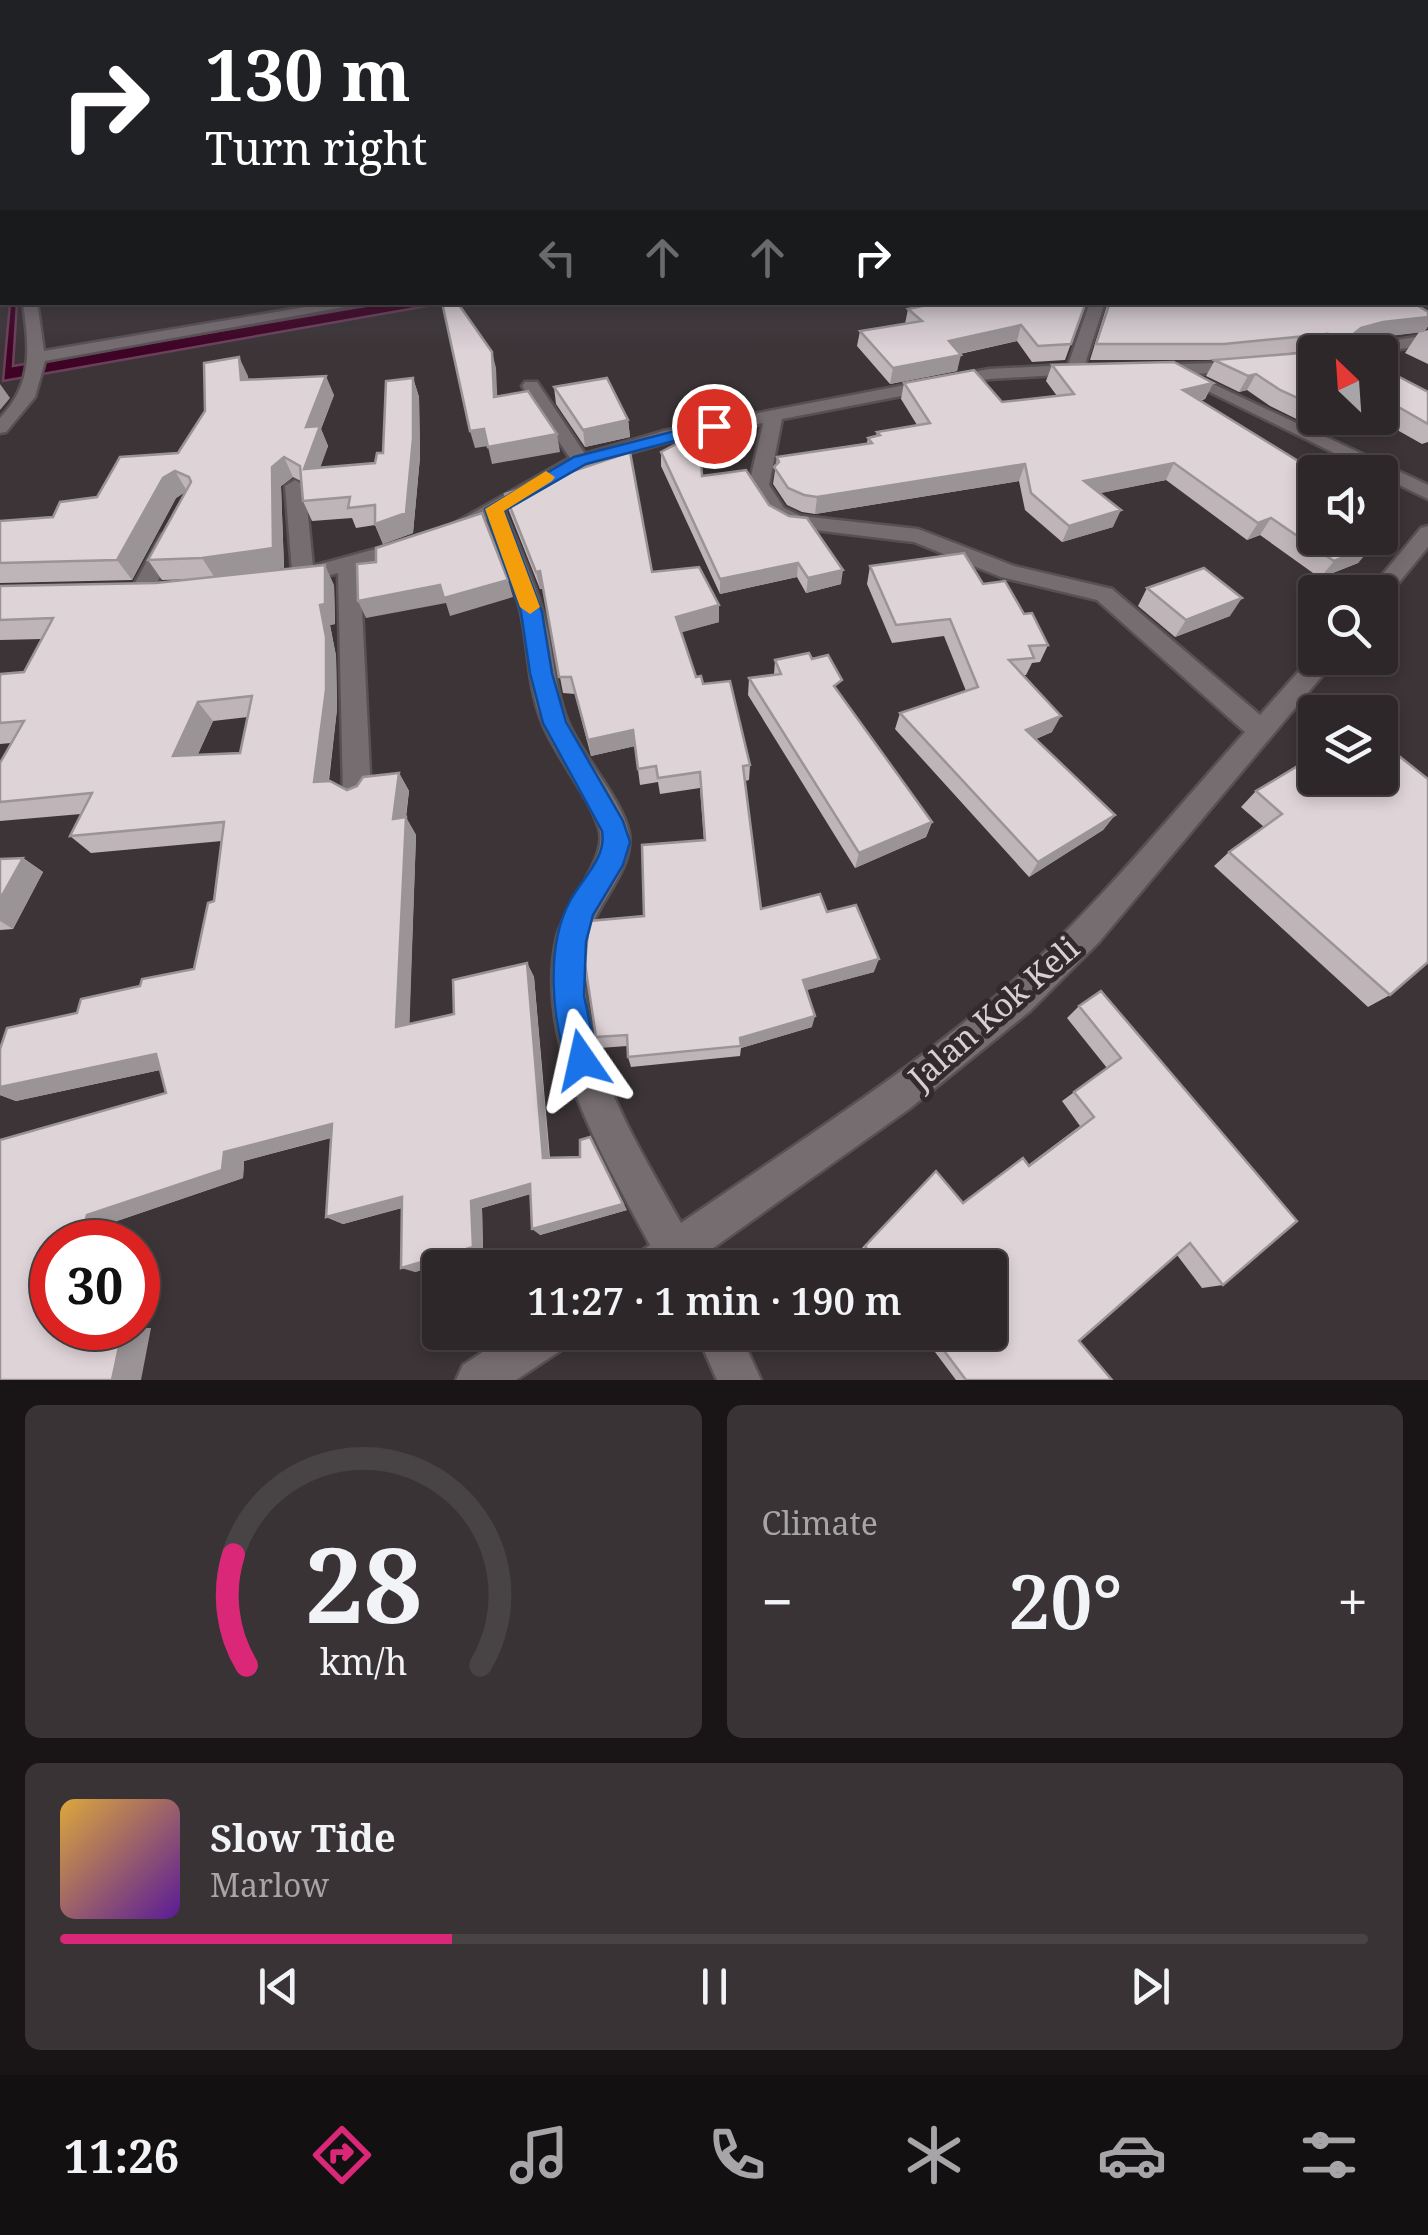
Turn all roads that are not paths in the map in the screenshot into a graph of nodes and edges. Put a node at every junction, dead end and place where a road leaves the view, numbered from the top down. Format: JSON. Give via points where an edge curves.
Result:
{"nodes":[{"id":1,"x":30,"y":305,"type":"edge"},
{"id":2,"x":348,"y":305,"type":"edge"},
{"id":3,"x":1097,"y":305,"type":"edge"},
{"id":4,"x":1428,"y":340,"type":"edge"},
{"id":5,"x":1398,"y":345,"type":"edge"},
{"id":6,"x":37,"y":365,"type":"junction"},
{"id":7,"x":1262,"y":365,"type":"edge"},
{"id":8,"x":1075,"y":368,"type":"junction"},
{"id":9,"x":1173,"y":370,"type":"junction"},
{"id":10,"x":530,"y":386,"type":"dead end"},
{"id":11,"x":774,"y":416,"type":"junction"},
{"id":12,"x":0,"y":428,"type":"edge"},
{"id":13,"x":580,"y":460,"type":"junction"},
{"id":14,"x":295,"y":486,"type":"edge"},
{"id":15,"x":1428,"y":493,"type":"edge"},
{"id":16,"x":494,"y":509,"type":"junction"},
{"id":17,"x":181,"y":516,"type":"edge"},
{"id":18,"x":1428,"y":533,"type":"edge"},
{"id":19,"x":349,"y":566,"type":"junction"},
{"id":20,"x":1393,"y":575,"type":"edge"},
{"id":21,"x":303,"y":577,"type":"junction"},
{"id":22,"x":273,"y":582,"type":"edge"},
{"id":23,"x":168,"y":592,"type":"edge"},
{"id":24,"x":1311,"y":675,"type":"edge"},
{"id":25,"x":1263,"y":732,"type":"junction"},
{"id":26,"x":356,"y":793,"type":"edge"},
{"id":27,"x":665,"y":1250,"type":"edge"},
{"id":28,"x":686,"y":1250,"type":"edge"},
{"id":29,"x":524,"y":1350,"type":"edge"},
{"id":30,"x":725,"y":1350,"type":"edge"},
{"id":31,"x":478,"y":1380,"type":"edge"},
{"id":32,"x":739,"y":1380,"type":"edge"}],
"edges":[{"from":1,"to":6,"type":"street"},
{"from":2,"to":6,"type":"street"},
{"from":3,"to":8,"type":"street"},
{"from":4,"to":5,"type":"street"},
{"from":6,"to":12,"type":"street","via":[[19,409]]},
{"from":7,"to":9,"type":"street"},
{"from":8,"to":9,"type":"street"},
{"from":8,"to":11,"type":"street","via":[[989,374]]},
{"from":9,"to":15,"type":"street"},
{"from":10,"to":13,"type":"street"},
{"from":11,"to":13,"type":"street"},
{"from":11,"to":25,"type":"street","via":[[759,485],[777,512],[817,526],[918,536],[1009,572],[1104,594]]},
{"from":13,"to":16,"type":"street"},
{"from":14,"to":21,"type":"street"},
{"from":16,"to":19,"type":"street","via":[[429,540]]},
{"from":16,"to":27,"type":"street","via":[[532,612],[555,723],[617,842],[580,910],[569,996],[582,1060]]},
{"from":17,"to":23,"type":"street","via":[[132,592]]},
{"from":18,"to":20,"type":"street"},
{"from":19,"to":21,"type":"street"},
{"from":19,"to":26,"type":"street"},
{"from":21,"to":22,"type":"street"},
{"from":24,"to":25,"type":"street","name":"Jalan Kok Keli"},
{"from":25,"to":28,"type":"street","name":"Jalan Kok Keli","via":[[1018,999]]},
{"from":29,"to":31,"type":"street"},
{"from":30,"to":32,"type":"street"}]}
